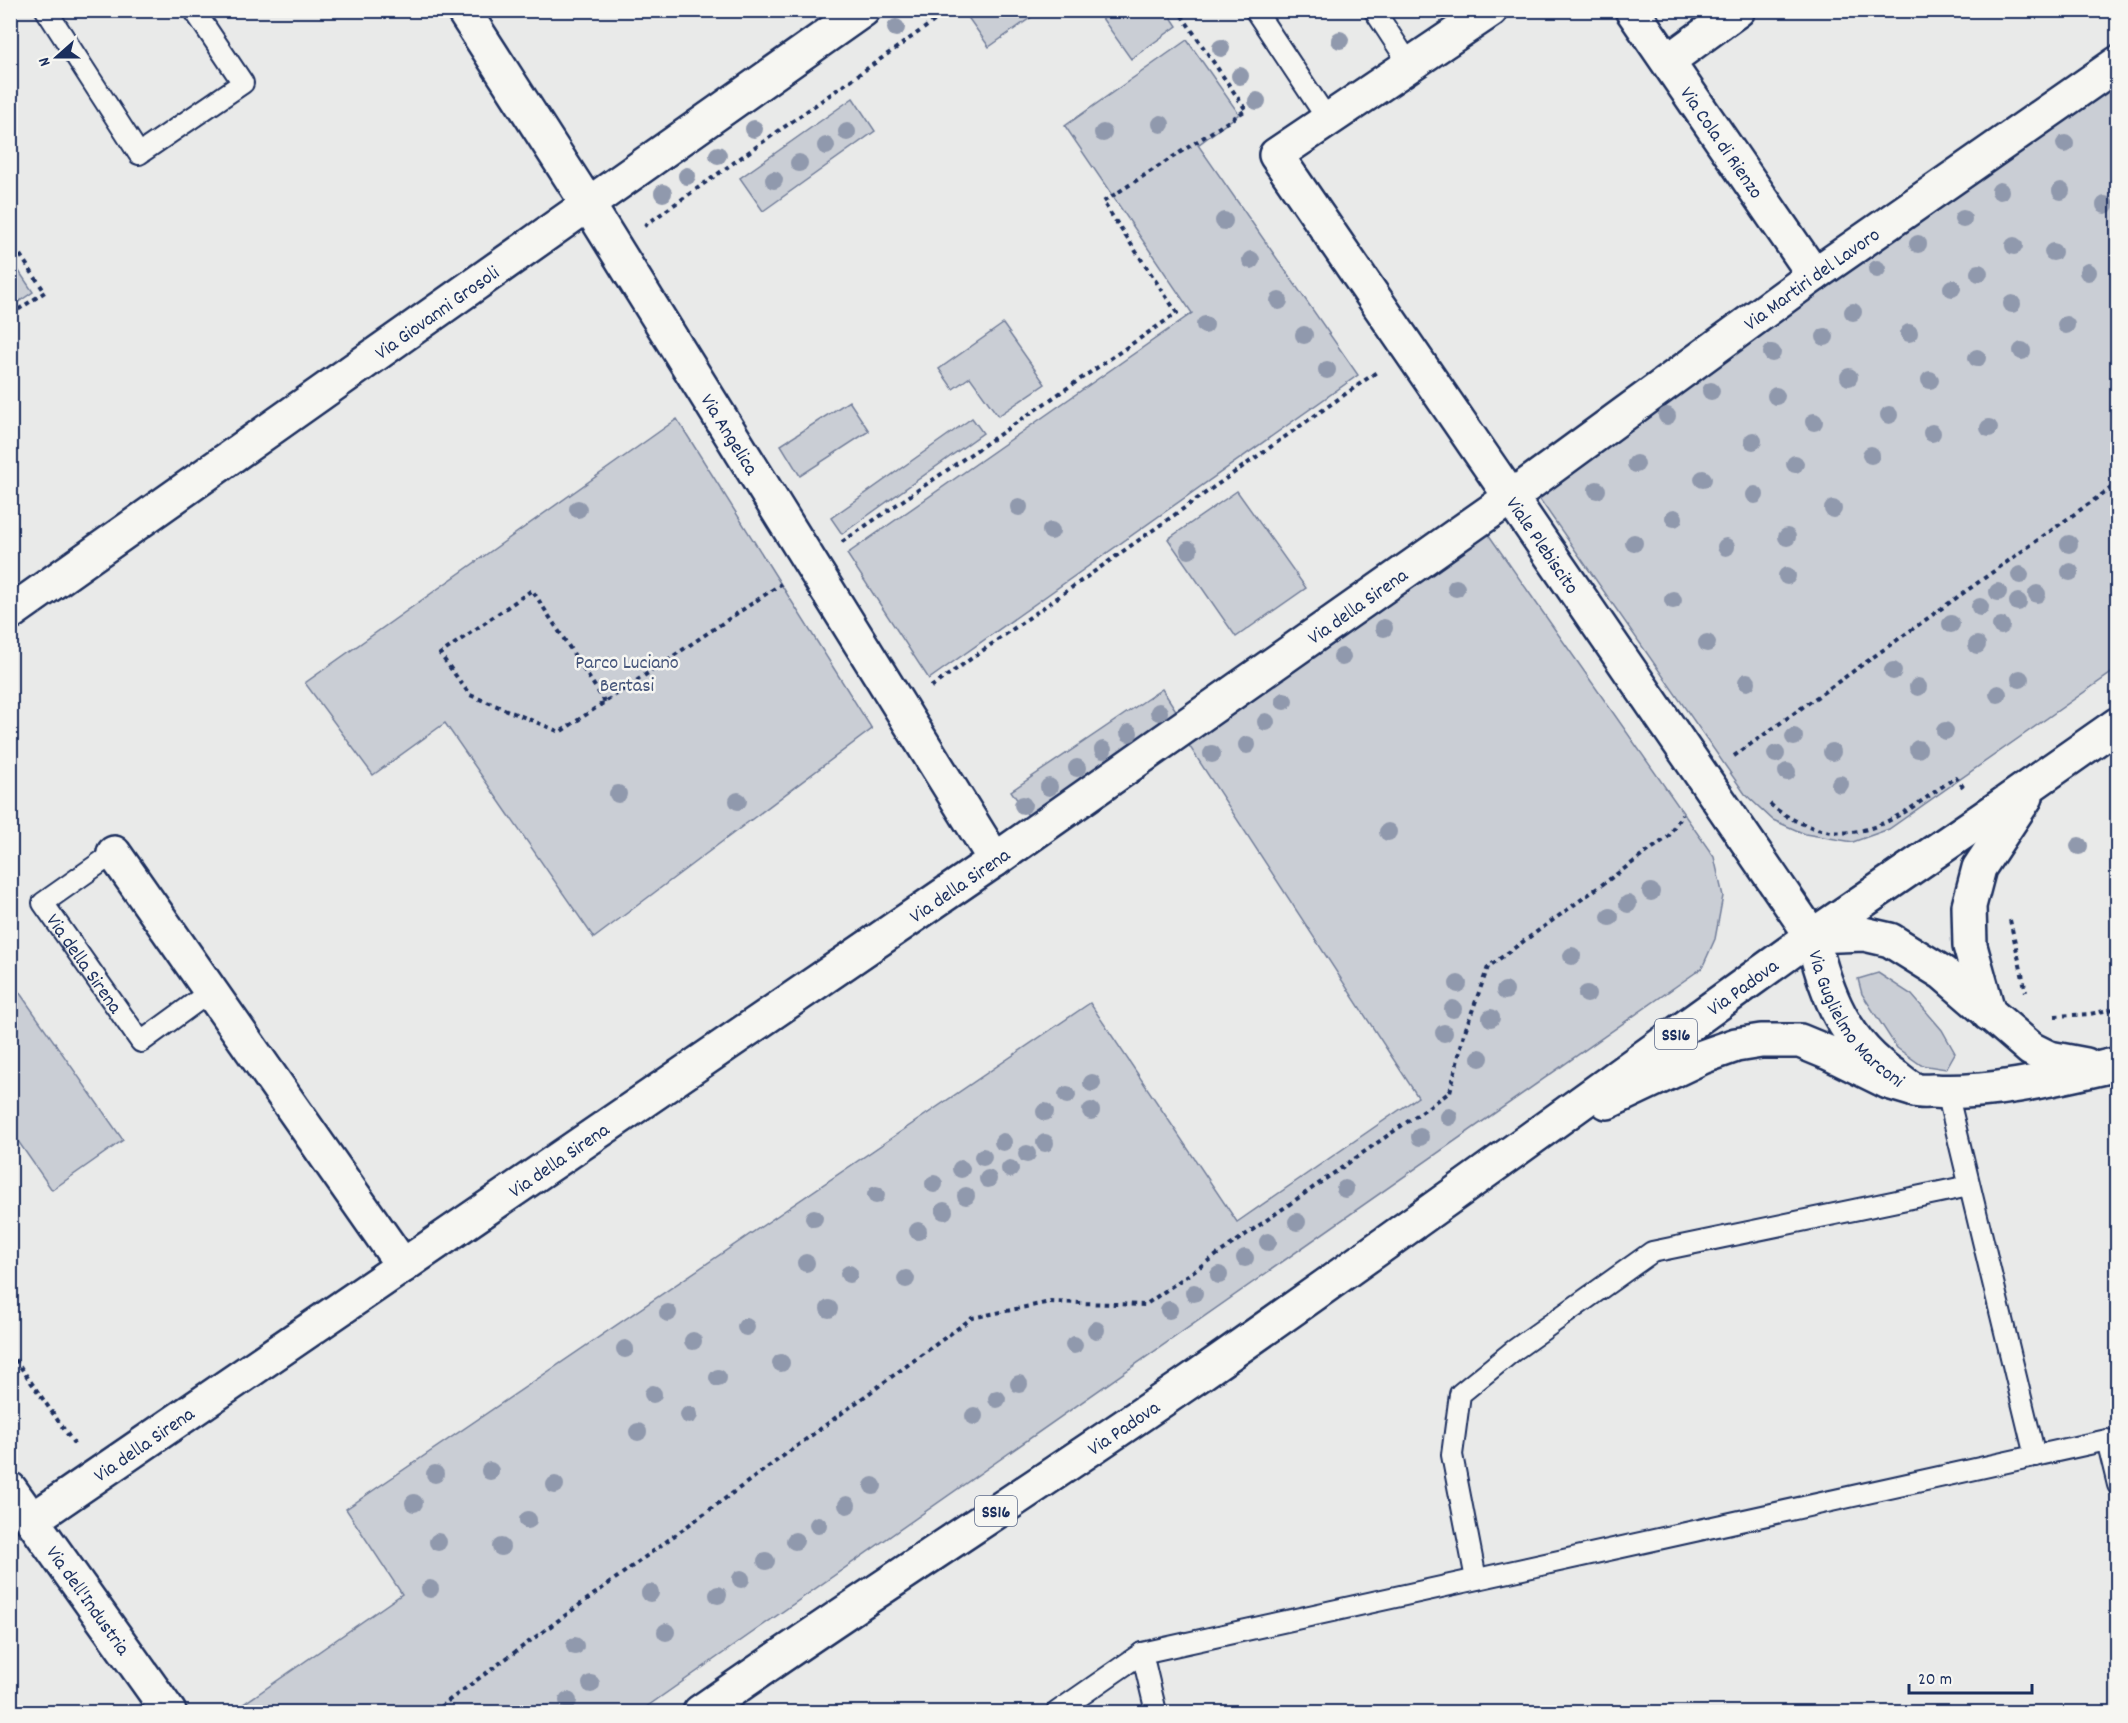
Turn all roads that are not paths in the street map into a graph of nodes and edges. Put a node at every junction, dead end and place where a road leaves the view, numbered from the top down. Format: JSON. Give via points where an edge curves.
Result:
{"nodes":[{"id":1,"x":46,"y":10,"type":"edge"},
{"id":2,"x":194,"y":10,"type":"edge"},
{"id":3,"x":463,"y":10,"type":"edge"},
{"id":4,"x":863,"y":10,"type":"edge"},
{"id":5,"x":1255,"y":10,"type":"edge"},
{"id":6,"x":1374,"y":10,"type":"edge"},
{"id":7,"x":1491,"y":10,"type":"edge"},
{"id":8,"x":1632,"y":10,"type":"edge"},
{"id":9,"x":1738,"y":10,"type":"edge"},
{"id":10,"x":1668,"y":61,"type":"junction"},
{"id":11,"x":2118,"y":63,"type":"edge"},
{"id":12,"x":1410,"y":64,"type":"junction"},
{"id":13,"x":1328,"y":120,"type":"junction"},
{"id":14,"x":588,"y":206,"type":"junction"},
{"id":15,"x":1814,"y":275,"type":"junction"},
{"id":16,"x":1511,"y":497,"type":"junction"},
{"id":17,"x":10,"y":613,"type":"edge"},
{"id":18,"x":2118,"y":724,"type":"edge"},
{"id":19,"x":2037,"y":782,"type":"junction"},
{"id":20,"x":114,"y":853,"type":"joint"},
{"id":21,"x":995,"y":860,"type":"junction"},
{"id":22,"x":1812,"y":936,"type":"junction"},
{"id":23,"x":211,"y":991,"type":"junction"},
{"id":24,"x":1989,"y":1014,"type":"junction"},
{"id":25,"x":2113,"y":1065,"type":"edge"},
{"id":26,"x":1931,"y":1091,"type":"junction"},
{"id":27,"x":1540,"y":1133,"type":"junction"},
{"id":28,"x":1969,"y":1186,"type":"junction"},
{"id":29,"x":403,"y":1266,"type":"junction"},
{"id":30,"x":2112,"y":1439,"type":"edge"},
{"id":31,"x":2035,"y":1456,"type":"junction"},
{"id":32,"x":2118,"y":1485,"type":"edge"},
{"id":33,"x":10,"y":1489,"type":"edge"},
{"id":34,"x":32,"y":1520,"type":"junction"},
{"id":35,"x":1476,"y":1579,"type":"junction"},
{"id":36,"x":1142,"y":1653,"type":"junction"},
{"id":37,"x":169,"y":1713,"type":"edge"},
{"id":38,"x":700,"y":1713,"type":"edge"},
{"id":39,"x":1057,"y":1713,"type":"edge"},
{"id":40,"x":1156,"y":1713,"type":"edge"}],
"edges":[{"from":1,"to":2,"type":"lane","via":[[139,154],[243,83]]},
{"from":3,"to":14,"type":"street","name":"Via Angelica"},
{"from":4,"to":14,"type":"street","name":"Via Giovanni Grosoli"},
{"from":5,"to":13,"type":"lane"},
{"from":6,"to":12,"type":"lane"},
{"from":7,"to":12,"type":"street"},
{"from":8,"to":10,"type":"street","name":"Via Cola di Rienzo"},
{"from":9,"to":10,"type":"street"},
{"from":10,"to":15,"type":"street","name":"Via Cola di Rienzo"},
{"from":11,"to":15,"type":"street","name":"Via Martiri del Lavoro"},
{"from":12,"to":13,"type":"street"},
{"from":13,"to":16,"type":"street","name":"Viale Plebiscito","via":[[1276,155]]},
{"from":14,"to":17,"type":"street","name":"Via Giovanni Grosoli"},
{"from":14,"to":21,"type":"street","name":"Via Angelica"},
{"from":15,"to":16,"type":"street","name":"Via Martiri del Lavoro"},
{"from":16,"to":21,"type":"street","name":"Via della Sirena"},
{"from":16,"to":22,"type":"street","name":"Viale Plebiscito"},
{"from":18,"to":19,"type":"street","name":"Via Padova","number":"SS16"},
{"from":19,"to":22,"type":"street","name":"Via Padova","number":"SS16"},
{"from":19,"to":24,"type":"street","name":"Via Padova","via":[[1979,868],[1969,906],[1970,946]]},
{"from":20,"to":23,"type":"street","name":"Via della Sirena"},
{"from":20,"to":23,"type":"lane","name":"Via della Sirena","via":[[44,903],[141,1042]]},
{"from":21,"to":29,"type":"street","name":"Via della Sirena"},
{"from":22,"to":24,"type":"street","name":"Via Guglielmo Marconi","via":[[1864,934],[1890,940],[1943,972]]},
{"from":22,"to":26,"type":"street","name":"Via Guglielmo Marconi","via":[[1822,977],[1856,1042],[1878,1065]]},
{"from":22,"to":27,"type":"street","name":"Via Padova","number":"SS16"},
{"from":23,"to":29,"type":"street","name":"Via della Sirena"},
{"from":24,"to":25,"type":"street","name":"Via Guglielmo Marconi","via":[[2031,1049],[2049,1058]]},
{"from":25,"to":26,"type":"street","name":"Via Guglielmo Marconi","via":[[2009,1086]]},
{"from":26,"to":27,"type":"street","name":"Via Padova","via":[[1888,1082],[1800,1041],[1761,1041],[1736,1045],[1702,1058]]},
{"from":26,"to":28,"type":"lane"},
{"from":27,"to":38,"type":"street","name":"Via Padova","number":"SS16","via":[[1200,1374]]},
{"from":28,"to":31,"type":"lane"},
{"from":28,"to":35,"type":"lane","via":[[1652,1252],[1513,1350],[1460,1394],[1452,1455]]},
{"from":29,"to":34,"type":"street","name":"Via della Sirena"},
{"from":30,"to":31,"type":"lane"},
{"from":30,"to":32,"type":"lane"},
{"from":31,"to":35,"type":"lane"},
{"from":33,"to":34,"type":"street","name":"Via dell'Industria"},
{"from":34,"to":37,"type":"street","name":"Via dell'Industria"},
{"from":35,"to":36,"type":"lane"},
{"from":36,"to":39,"type":"lane"},
{"from":36,"to":40,"type":"lane"}]}
